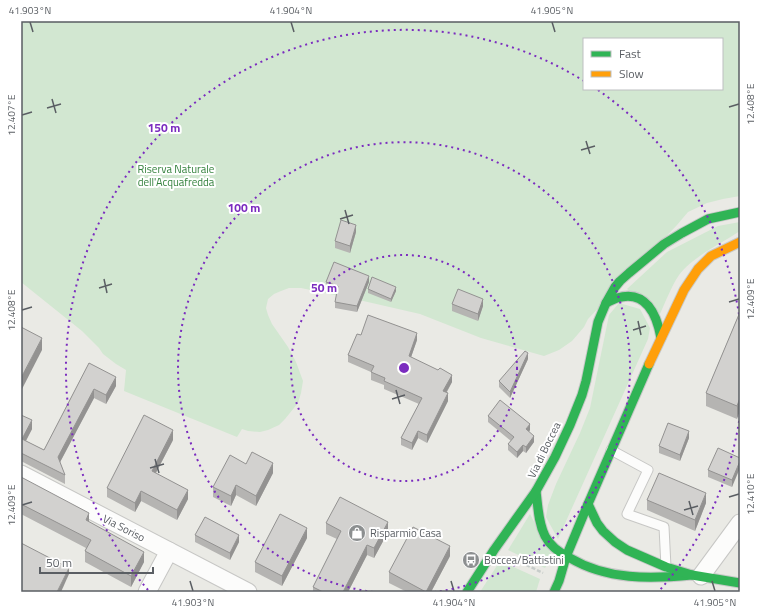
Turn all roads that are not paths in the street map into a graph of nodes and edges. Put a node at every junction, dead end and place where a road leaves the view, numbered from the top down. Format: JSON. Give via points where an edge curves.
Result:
{"nodes":[{"id":1,"x":740,"y":212,"type":"edge"},
{"id":2,"x":740,"y":242,"type":"edge"},
{"id":3,"x":606,"y":303,"type":"junction"},
{"id":4,"x":661,"y":338,"type":"junction"},
{"id":5,"x":611,"y":450,"type":"junction"},
{"id":6,"x":21,"y":474,"type":"edge"},
{"id":7,"x":536,"y":491,"type":"junction"},
{"id":8,"x":588,"y":504,"type":"junction"},
{"id":9,"x":740,"y":523,"type":"edge"},
{"id":10,"x":169,"y":551,"type":"junction"},
{"id":11,"x":566,"y":557,"type":"junction"},
{"id":12,"x":666,"y":567,"type":"junction"},
{"id":13,"x":697,"y":576,"type":"junction"},
{"id":14,"x":740,"y":583,"type":"edge"},
{"id":15,"x":147,"y":592,"type":"edge"},
{"id":16,"x":248,"y":592,"type":"edge"},
{"id":17,"x":467,"y":592,"type":"edge"},
{"id":18,"x":554,"y":592,"type":"edge"}],
"edges":[{"from":1,"to":3,"type":"main road","name":"Via di Boccea","via":[[708,219],[664,244],[620,281]]},
{"from":2,"to":4,"type":"main road","via":[[711,256],[698,269],[684,290]]},
{"from":3,"to":4,"type":"main road","via":[[625,296],[648,304],[655,314]]},
{"from":3,"to":7,"type":"main road","name":"Via di Boccea","via":[[594,335],[582,395]]},
{"from":4,"to":5,"type":"main road"},
{"from":5,"to":8,"type":"main road"},
{"from":5,"to":12,"type":"lane","via":[[648,470],[626,514],[664,527]]},
{"from":6,"to":10,"type":"street","name":"Via Soriso"},
{"from":7,"to":11,"type":"main road","via":[[540,522],[545,535]]},
{"from":7,"to":17,"type":"main road","name":"Via di Boccea"},
{"from":8,"to":11,"type":"main road"},
{"from":8,"to":12,"type":"main road","via":[[597,523],[608,537],[627,550]]},
{"from":9,"to":13,"type":"street"},
{"from":10,"to":15,"type":"street"},
{"from":10,"to":16,"type":"street","name":"Via Soriso"},
{"from":11,"to":13,"type":"main road","via":[[586,567],[612,574],[638,577]]},
{"from":11,"to":18,"type":"main road"},
{"from":12,"to":13,"type":"main road"},
{"from":13,"to":14,"type":"main road"}]}
